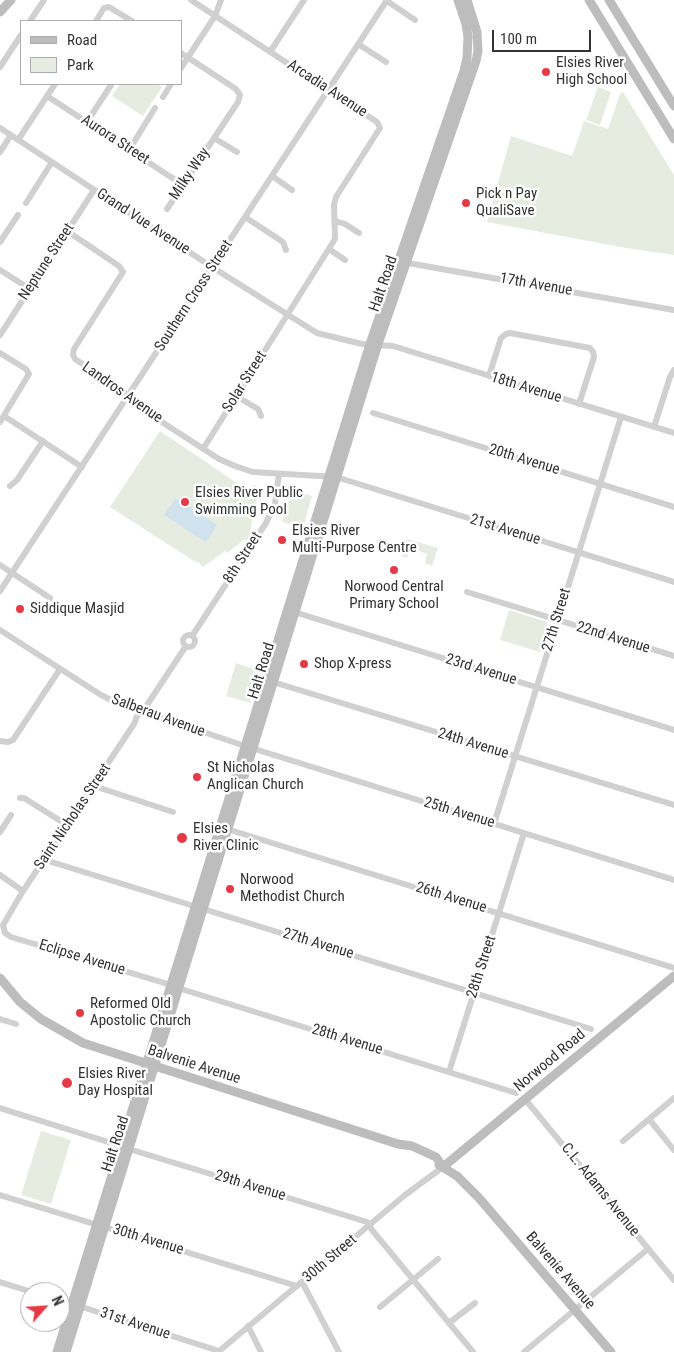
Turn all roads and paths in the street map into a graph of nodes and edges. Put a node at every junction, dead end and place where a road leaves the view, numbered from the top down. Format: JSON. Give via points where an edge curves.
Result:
{"nodes":[{"id":1,"x":11,"y":0,"type":"edge"},
{"id":2,"x":44,"y":0,"type":"edge"},
{"id":3,"x":192,"y":0,"type":"edge"},
{"id":4,"x":221,"y":0,"type":"edge"},
{"id":5,"x":304,"y":0,"type":"edge"},
{"id":6,"x":387,"y":0,"type":"edge"},
{"id":7,"x":458,"y":0,"type":"edge"},
{"id":8,"x":467,"y":0,"type":"edge"},
{"id":9,"x":589,"y":0,"type":"edge"},
{"id":10,"x":609,"y":0,"type":"edge"},
{"id":11,"x":0,"y":12,"type":"edge"},
{"id":12,"x":215,"y":16,"type":"junction"},
{"id":13,"x":31,"y":20,"type":"edge"},
{"id":14,"x":97,"y":20,"type":"edge"},
{"id":15,"x":130,"y":20,"type":"edge"},
{"id":16,"x":415,"y":20,"type":"dead end"},
{"id":17,"x":20,"y":37,"type":"edge"},
{"id":18,"x":358,"y":44,"type":"junction"},
{"id":19,"x":270,"y":52,"type":"junction"},
{"id":20,"x":182,"y":54,"type":"edge"},
{"id":21,"x":188,"y":57,"type":"junction"},
{"id":22,"x":386,"y":62,"type":"dead end"},
{"id":23,"x":182,"y":66,"type":"edge"},
{"id":24,"x":0,"y":67,"type":"edge"},
{"id":25,"x":53,"y":85,"type":"edge"},
{"id":26,"x":111,"y":85,"type":"dead end"},
{"id":27,"x":170,"y":85,"type":"edge"},
{"id":28,"x":328,"y":90,"type":"junction"},
{"id":29,"x":47,"y":96,"type":"junction"},
{"id":30,"x":162,"y":97,"type":"dead end"},
{"id":31,"x":674,"y":106,"type":"edge"},
{"id":32,"x":154,"y":108,"type":"dead end"},
{"id":33,"x":87,"y":122,"type":"junction"},
{"id":34,"x":0,"y":128,"type":"edge"},
{"id":35,"x":11,"y":135,"type":"junction"},
{"id":36,"x":214,"y":138,"type":"junction"},
{"id":37,"x":674,"y":139,"type":"edge"},
{"id":38,"x":18,"y":140,"type":"junction"},
{"id":39,"x":129,"y":150,"type":"junction"},
{"id":40,"x":0,"y":152,"type":"edge"},
{"id":41,"x":237,"y":152,"type":"dead end"},
{"id":42,"x":52,"y":162,"type":"junction"},
{"id":43,"x":272,"y":176,"type":"junction"},
{"id":44,"x":183,"y":185,"type":"junction"},
{"id":45,"x":94,"y":190,"type":"junction"},
{"id":46,"x":292,"y":190,"type":"dead end"},
{"id":47,"x":26,"y":203,"type":"dead end"},
{"id":48,"x":167,"y":209,"type":"dead end"},
{"id":49,"x":18,"y":216,"type":"dead end"},
{"id":50,"x":245,"y":217,"type":"junction"},
{"id":51,"x":335,"y":221,"type":"junction"},
{"id":52,"x":67,"y":231,"type":"junction"},
{"id":53,"x":359,"y":233,"type":"dead end"},
{"id":54,"x":0,"y":242,"type":"edge"},
{"id":55,"x":329,"y":249,"type":"junction"},
{"id":56,"x":286,"y":250,"type":"dead end"},
{"id":57,"x":345,"y":260,"type":"dead end"},
{"id":58,"x":402,"y":262,"type":"junction"},
{"id":59,"x":212,"y":267,"type":"junction"},
{"id":60,"x":0,"y":270,"type":"edge"},
{"id":61,"x":30,"y":289,"type":"junction"},
{"id":62,"x":674,"y":310,"type":"edge"},
{"id":63,"x":286,"y":315,"type":"junction"},
{"id":64,"x":0,"y":334,"type":"edge"},
{"id":65,"x":374,"y":344,"type":"junction"},
{"id":66,"x":0,"y":353,"type":"edge"},
{"id":67,"x":674,"y":370,"type":"edge"},
{"id":68,"x":488,"y":376,"type":"junction"},
{"id":69,"x":236,"y":396,"type":"junction"},
{"id":70,"x":128,"y":397,"type":"junction"},
{"id":71,"x":579,"y":404,"type":"junction"},
{"id":72,"x":373,"y":413,"type":"dead end"},
{"id":73,"x":261,"y":416,"type":"dead end"},
{"id":74,"x":620,"y":417,"type":"junction"},
{"id":75,"x":2,"y":419,"type":"edge"},
{"id":76,"x":654,"y":427,"type":"junction"},
{"id":77,"x":674,"y":433,"type":"edge"},
{"id":78,"x":43,"y":441,"type":"junction"},
{"id":79,"x":203,"y":448,"type":"junction"},
{"id":80,"x":82,"y":467,"type":"junction"},
{"id":81,"x":279,"y":474,"type":"junction"},
{"id":82,"x":333,"y":477,"type":"junction"},
{"id":83,"x":599,"y":484,"type":"junction"},
{"id":84,"x":10,"y":486,"type":"dead end"},
{"id":85,"x":674,"y":507,"type":"edge"},
{"id":86,"x":578,"y":552,"type":"junction"},
{"id":87,"x":0,"y":565,"type":"edge"},
{"id":88,"x":12,"y":573,"type":"junction"},
{"id":89,"x":674,"y":582,"type":"edge"},
{"id":90,"x":0,"y":591,"type":"edge"},
{"id":91,"x":467,"y":592,"type":"dead end"},
{"id":92,"x":50,"y":598,"type":"dead end"},
{"id":93,"x":291,"y":611,"type":"junction"},
{"id":94,"x":558,"y":620,"type":"junction"},
{"id":95,"x":0,"y":630,"type":"edge"},
{"id":96,"x":674,"y":656,"type":"edge"},
{"id":97,"x":60,"y":668,"type":"junction"},
{"id":98,"x":273,"y":682,"type":"junction"},
{"id":99,"x":537,"y":688,"type":"junction"},
{"id":100,"x":141,"y":711,"type":"junction"},
{"id":101,"x":674,"y":730,"type":"edge"},
{"id":102,"x":0,"y":741,"type":"edge"},
{"id":103,"x":248,"y":748,"type":"junction"},
{"id":104,"x":515,"y":756,"type":"junction"},
{"id":105,"x":94,"y":786,"type":"junction"},
{"id":106,"x":20,"y":798,"type":"dead end"},
{"id":107,"x":674,"y":805,"type":"edge"},
{"id":108,"x":173,"y":812,"type":"dead end"},
{"id":109,"x":11,"y":815,"type":"dead end"},
{"id":110,"x":494,"y":824,"type":"junction"},
{"id":111,"x":67,"y":825,"type":"junction"},
{"id":112,"x":227,"y":829,"type":"junction"},
{"id":113,"x":0,"y":832,"type":"edge"},
{"id":114,"x":524,"y":833,"type":"junction"},
{"id":115,"x":45,"y":860,"type":"junction"},
{"id":116,"x":0,"y":875,"type":"edge"},
{"id":117,"x":674,"y":880,"type":"edge"},
{"id":118,"x":23,"y":891,"type":"junction"},
{"id":119,"x":199,"y":908,"type":"junction"},
{"id":120,"x":499,"y":913,"type":"junction"},
{"id":121,"x":4,"y":922,"type":"joint"},
{"id":122,"x":674,"y":968,"type":"edge"},
{"id":123,"x":674,"y":976,"type":"edge"},
{"id":124,"x":0,"y":978,"type":"edge"},
{"id":125,"x":175,"y":987,"type":"junction"},
{"id":126,"x":474,"y":992,"type":"junction"},
{"id":127,"x":0,"y":1019,"type":"edge"},
{"id":128,"x":16,"y":1024,"type":"dead end"},
{"id":129,"x":591,"y":1029,"type":"dead end"},
{"id":130,"x":151,"y":1066,"type":"junction"},
{"id":131,"x":449,"y":1072,"type":"junction"},
{"id":132,"x":516,"y":1093,"type":"dead end"},
{"id":133,"x":674,"y":1098,"type":"edge"},
{"id":134,"x":525,"y":1099,"type":"junction"},
{"id":135,"x":0,"y":1108,"type":"edge"},
{"id":136,"x":649,"y":1119,"type":"junction"},
{"id":137,"x":623,"y":1141,"type":"dead end"},
{"id":138,"x":125,"y":1147,"type":"junction"},
{"id":139,"x":674,"y":1150,"type":"edge"},
{"id":140,"x":443,"y":1167,"type":"junction"},
{"id":141,"x":0,"y":1195,"type":"edge"},
{"id":142,"x":100,"y":1226,"type":"junction"},
{"id":143,"x":369,"y":1226,"type":"junction"},
{"id":144,"x":648,"y":1249,"type":"junction"},
{"id":145,"x":438,"y":1260,"type":"dead end"},
{"id":146,"x":413,"y":1279,"type":"junction"},
{"id":147,"x":674,"y":1280,"type":"edge"},
{"id":148,"x":0,"y":1282,"type":"edge"},
{"id":149,"x":299,"y":1284,"type":"junction"},
{"id":150,"x":20,"y":1288,"type":"edge"},
{"id":151,"x":70,"y":1303,"type":"edge"},
{"id":152,"x":474,"y":1303,"type":"dead end"},
{"id":153,"x":76,"y":1305,"type":"junction"},
{"id":154,"x":380,"y":1307,"type":"dead end"},
{"id":155,"x":575,"y":1310,"type":"junction"},
{"id":156,"x":449,"y":1323,"type":"junction"},
{"id":157,"x":248,"y":1326,"type":"junction"},
{"id":158,"x":218,"y":1351,"type":"edge"},
{"id":159,"x":57,"y":1352,"type":"edge"},
{"id":160,"x":66,"y":1352,"type":"edge"},
{"id":161,"x":261,"y":1352,"type":"edge"},
{"id":162,"x":339,"y":1352,"type":"edge"},
{"id":163,"x":473,"y":1352,"type":"edge"},
{"id":164,"x":524,"y":1352,"type":"edge"},
{"id":165,"x":611,"y":1352,"type":"edge"}],
"edges":[{"from":1,"to":11,"type":"street"},
{"from":2,"to":13,"type":"street"},
{"from":3,"to":12,"type":"street","name":"Arcadia Avenue"},
{"from":4,"to":12,"type":"street"},
{"from":5,"to":19,"type":"street"},
{"from":6,"to":16,"type":"street"},
{"from":6,"to":18,"type":"street","name":"Southern Cross Street"},
{"from":7,"to":58,"type":"street","name":"Halt Road","via":[[467,30],[467,58]]},
{"from":8,"to":58,"type":"street","name":"Halt Road","via":[[477,32],[476,61]]},
{"from":9,"to":37,"type":"street"},
{"from":10,"to":31,"type":"street"},
{"from":12,"to":19,"type":"street","name":"Arcadia Avenue"},
{"from":12,"to":21,"type":"street"},
{"from":14,"to":15,"type":"street","via":[[104,8],[109,7]]},
{"from":17,"to":24,"type":"street"},
{"from":18,"to":22,"type":"street"},
{"from":18,"to":28,"type":"street","name":"Southern Cross Street"},
{"from":19,"to":28,"type":"street","name":"Arcadia Avenue"},
{"from":20,"to":21,"type":"street","name":"Milky Way"},
{"from":21,"to":23,"type":"street"},
{"from":21,"to":36,"type":"street","name":"Milky Way","via":[[240,95]]},
{"from":25,"to":29,"type":"street"},
{"from":26,"to":33,"type":"street"},
{"from":27,"to":30,"type":"street"},
{"from":28,"to":43,"type":"street","name":"Southern Cross Street"},
{"from":28,"to":51,"type":"street","name":"Arcadia Avenue","via":[[378,122],[380,128],[334,201]]},
{"from":29,"to":33,"type":"street","name":"Aurora Street"},
{"from":29,"to":38,"type":"street"},
{"from":32,"to":39,"type":"street"},
{"from":33,"to":39,"type":"street","name":"Aurora Street"},
{"from":34,"to":35,"type":"street","name":"Grand Vue Avenue"},
{"from":35,"to":38,"type":"street","name":"Grand Vue Avenue"},
{"from":35,"to":40,"type":"street"},
{"from":36,"to":41,"type":"street","name":"Milky Way"},
{"from":36,"to":44,"type":"street","name":"Milky Way"},
{"from":38,"to":42,"type":"street","name":"Grand Vue Avenue"},
{"from":39,"to":44,"type":"street","name":"Aurora Street"},
{"from":42,"to":45,"type":"street","name":"Grand Vue Avenue"},
{"from":42,"to":47,"type":"street"},
{"from":43,"to":46,"type":"street"},
{"from":43,"to":50,"type":"street","name":"Southern Cross Street"},
{"from":44,"to":48,"type":"street","name":"Milky Way"},
{"from":45,"to":52,"type":"street","name":"Neptune Street"},
{"from":45,"to":59,"type":"street","name":"Grand Vue Avenue"},
{"from":49,"to":54,"type":"street"},
{"from":50,"to":56,"type":"street","via":[[283,242]]},
{"from":50,"to":59,"type":"street","name":"Southern Cross Street"},
{"from":51,"to":53,"type":"street"},
{"from":51,"to":55,"type":"street","name":"Arcadia Avenue","via":[[335,237]]},
{"from":52,"to":61,"type":"street","name":"Neptune Street"},
{"from":52,"to":70,"type":"street","name":"Landros Avenue","via":[[122,270],[121,277],[73,355],[76,361]]},
{"from":55,"to":57,"type":"street"},
{"from":55,"to":63,"type":"street","name":"Arcadia Avenue"},
{"from":58,"to":62,"type":"street","name":"17th Avenue"},
{"from":58,"to":65,"type":"street","name":"Halt Road"},
{"from":59,"to":63,"type":"street","name":"Grand Vue Avenue"},
{"from":59,"to":70,"type":"street","name":"Southern Cross Street"},
{"from":60,"to":61,"type":"street"},
{"from":61,"to":64,"type":"street","name":"Neptune Street"},
{"from":63,"to":65,"type":"street","name":"Grand Vue Avenue","via":[[317,333]]},
{"from":63,"to":69,"type":"street","name":"Solar Street"},
{"from":65,"to":68,"type":"street","name":"18th Avenue","via":[[393,346]]},
{"from":65,"to":82,"type":"street","name":"Halt Road"},
{"from":66,"to":75,"type":"street","via":[[26,369],[28,374]]},
{"from":67,"to":76,"type":"street"},
{"from":68,"to":71,"type":"street","name":"18th Avenue"},
{"from":68,"to":71,"type":"street","via":[[501,338],[510,333],[590,348],[594,356]]},
{"from":69,"to":73,"type":"street","via":[[258,409]]},
{"from":69,"to":79,"type":"street","name":"Solar Street"},
{"from":70,"to":79,"type":"street","name":"Landros Avenue"},
{"from":70,"to":80,"type":"street","name":"Southern Cross Street"},
{"from":71,"to":74,"type":"street","name":"18th Avenue"},
{"from":72,"to":83,"type":"street","name":"20th Avenue"},
{"from":74,"to":76,"type":"street","name":"18th Avenue"},
{"from":74,"to":83,"type":"street","name":"27th Street"},
{"from":75,"to":78,"type":"street"},
{"from":76,"to":77,"type":"street","name":"18th Avenue"},
{"from":78,"to":80,"type":"street"},
{"from":78,"to":84,"type":"street"},
{"from":79,"to":81,"type":"street","name":"Landros Avenue","via":[[235,466],[253,472]]},
{"from":80,"to":88,"type":"street","name":"Southern Cross Street"},
{"from":81,"to":82,"type":"street","name":"Landros Avenue"},
{"from":81,"to":100,"type":"street","name":"8th Street","via":[[275,504],[266,523],[192,636],[184,639],[186,646]]},
{"from":82,"to":86,"type":"street","name":"21st Avenue"},
{"from":82,"to":93,"type":"street","name":"Halt Road"},
{"from":83,"to":85,"type":"street","name":"20th Avenue"},
{"from":83,"to":86,"type":"street","name":"27th Street"},
{"from":86,"to":89,"type":"street","name":"21st Avenue"},
{"from":86,"to":94,"type":"street","name":"27th Street"},
{"from":87,"to":88,"type":"street"},
{"from":88,"to":90,"type":"street","name":"Southern Cross Street"},
{"from":88,"to":92,"type":"street"},
{"from":91,"to":94,"type":"street","name":"22nd Avenue"},
{"from":93,"to":98,"type":"street","name":"Halt Road"},
{"from":93,"to":99,"type":"street","name":"23rd Avenue"},
{"from":93,"to":103,"type":"street","name":"Halt Road"},
{"from":94,"to":96,"type":"street","name":"22nd Avenue"},
{"from":94,"to":99,"type":"street","name":"27th Street"},
{"from":95,"to":97,"type":"street","name":"Salberau Avenue"},
{"from":97,"to":100,"type":"street","name":"Salberau Avenue","via":[[100,695]]},
{"from":97,"to":102,"type":"street","via":[[13,740]]},
{"from":98,"to":103,"type":"street","name":"Halt Road"},
{"from":98,"to":104,"type":"street","name":"24th Avenue"},
{"from":99,"to":101,"type":"street","name":"23rd Avenue"},
{"from":99,"to":104,"type":"street","name":"27th Street"},
{"from":100,"to":103,"type":"street","name":"Salberau Avenue"},
{"from":100,"to":105,"type":"street","name":"Saint Nicholas Street"},
{"from":103,"to":110,"type":"street","name":"25th Avenue"},
{"from":103,"to":112,"type":"street","name":"Halt Road"},
{"from":103,"to":119,"type":"street","name":"Halt Road"},
{"from":104,"to":107,"type":"street","name":"24th Avenue"},
{"from":104,"to":110,"type":"street","name":"27th Street"},
{"from":105,"to":108,"type":"street"},
{"from":105,"to":111,"type":"street","name":"Saint Nicholas Street"},
{"from":106,"to":111,"type":"street"},
{"from":109,"to":113,"type":"street"},
{"from":110,"to":114,"type":"street","name":"25th Avenue"},
{"from":111,"to":115,"type":"street","name":"Saint Nicholas Street"},
{"from":112,"to":119,"type":"street","name":"Halt Road"},
{"from":112,"to":120,"type":"street","name":"26th Avenue"},
{"from":114,"to":117,"type":"street","name":"25th Avenue"},
{"from":114,"to":120,"type":"street","name":"28th Street"},
{"from":115,"to":118,"type":"street","name":"Saint Nicholas Street"},
{"from":115,"to":119,"type":"street","name":"27th Avenue"},
{"from":116,"to":118,"type":"street"},
{"from":118,"to":121,"type":"street","name":"Saint Nicholas Street"},
{"from":119,"to":125,"type":"street","name":"Halt Road"},
{"from":119,"to":126,"type":"street","name":"27th Avenue"},
{"from":120,"to":122,"type":"street","name":"26th Avenue"},
{"from":120,"to":126,"type":"street","name":"28th Street"},
{"from":121,"to":125,"type":"street","name":"Eclipse Avenue","via":[[5,933],[11,936]]},
{"from":123,"to":134,"type":"street","name":"Norwood Road"},
{"from":124,"to":130,"type":"street","name":"Balvenie Avenue","via":[[29,1009],[60,1031]]},
{"from":125,"to":130,"type":"street","name":"Halt Road"},
{"from":125,"to":131,"type":"street","name":"28th Avenue"},
{"from":126,"to":129,"type":"street","name":"27th Avenue"},
{"from":126,"to":131,"type":"street","name":"28th Street"},
{"from":127,"to":128,"type":"street"},
{"from":130,"to":138,"type":"street","name":"Halt Road"},
{"from":130,"to":140,"type":"street","name":"Balvenie Avenue","via":[[412,1146],[436,1158]]},
{"from":131,"to":132,"type":"street","name":"28th Avenue"},
{"from":133,"to":136,"type":"street"},
{"from":134,"to":140,"type":"street","name":"Norwood Road"},
{"from":134,"to":144,"type":"street","name":"C.L. Adams Avenue"},
{"from":135,"to":138,"type":"street","name":"29th Avenue"},
{"from":136,"to":137,"type":"street"},
{"from":136,"to":139,"type":"street"},
{"from":138,"to":142,"type":"street","name":"Halt Road"},
{"from":138,"to":143,"type":"street","name":"29th Avenue","via":[[367,1222]]},
{"from":140,"to":143,"type":"street","name":"30th Street"},
{"from":140,"to":155,"type":"street","name":"Balvenie Avenue","via":[[479,1198]]},
{"from":141,"to":142,"type":"street","name":"30th Avenue"},
{"from":142,"to":149,"type":"street","name":"30th Avenue"},
{"from":142,"to":153,"type":"street","name":"Halt Road"},
{"from":143,"to":146,"type":"street"},
{"from":143,"to":149,"type":"street","name":"30th Street"},
{"from":144,"to":147,"type":"street","name":"C.L. Adams Avenue"},
{"from":144,"to":155,"type":"street"},
{"from":145,"to":146,"type":"street"},
{"from":146,"to":154,"type":"street"},
{"from":146,"to":156,"type":"street"},
{"from":148,"to":150,"type":"street"},
{"from":149,"to":157,"type":"street","name":"30th Street"},
{"from":149,"to":162,"type":"street"},
{"from":151,"to":153,"type":"street","name":"31st Avenue"},
{"from":152,"to":156,"type":"street"},
{"from":153,"to":158,"type":"street","name":"31st Avenue"},
{"from":153,"to":159,"type":"street","name":"Halt Road"},
{"from":153,"to":160,"type":"street","name":"Halt Road"},
{"from":155,"to":164,"type":"street"},
{"from":155,"to":165,"type":"street","name":"Balvenie Avenue"},
{"from":156,"to":163,"type":"street"},
{"from":157,"to":158,"type":"street","name":"30th Street"},
{"from":157,"to":161,"type":"street"}]}
